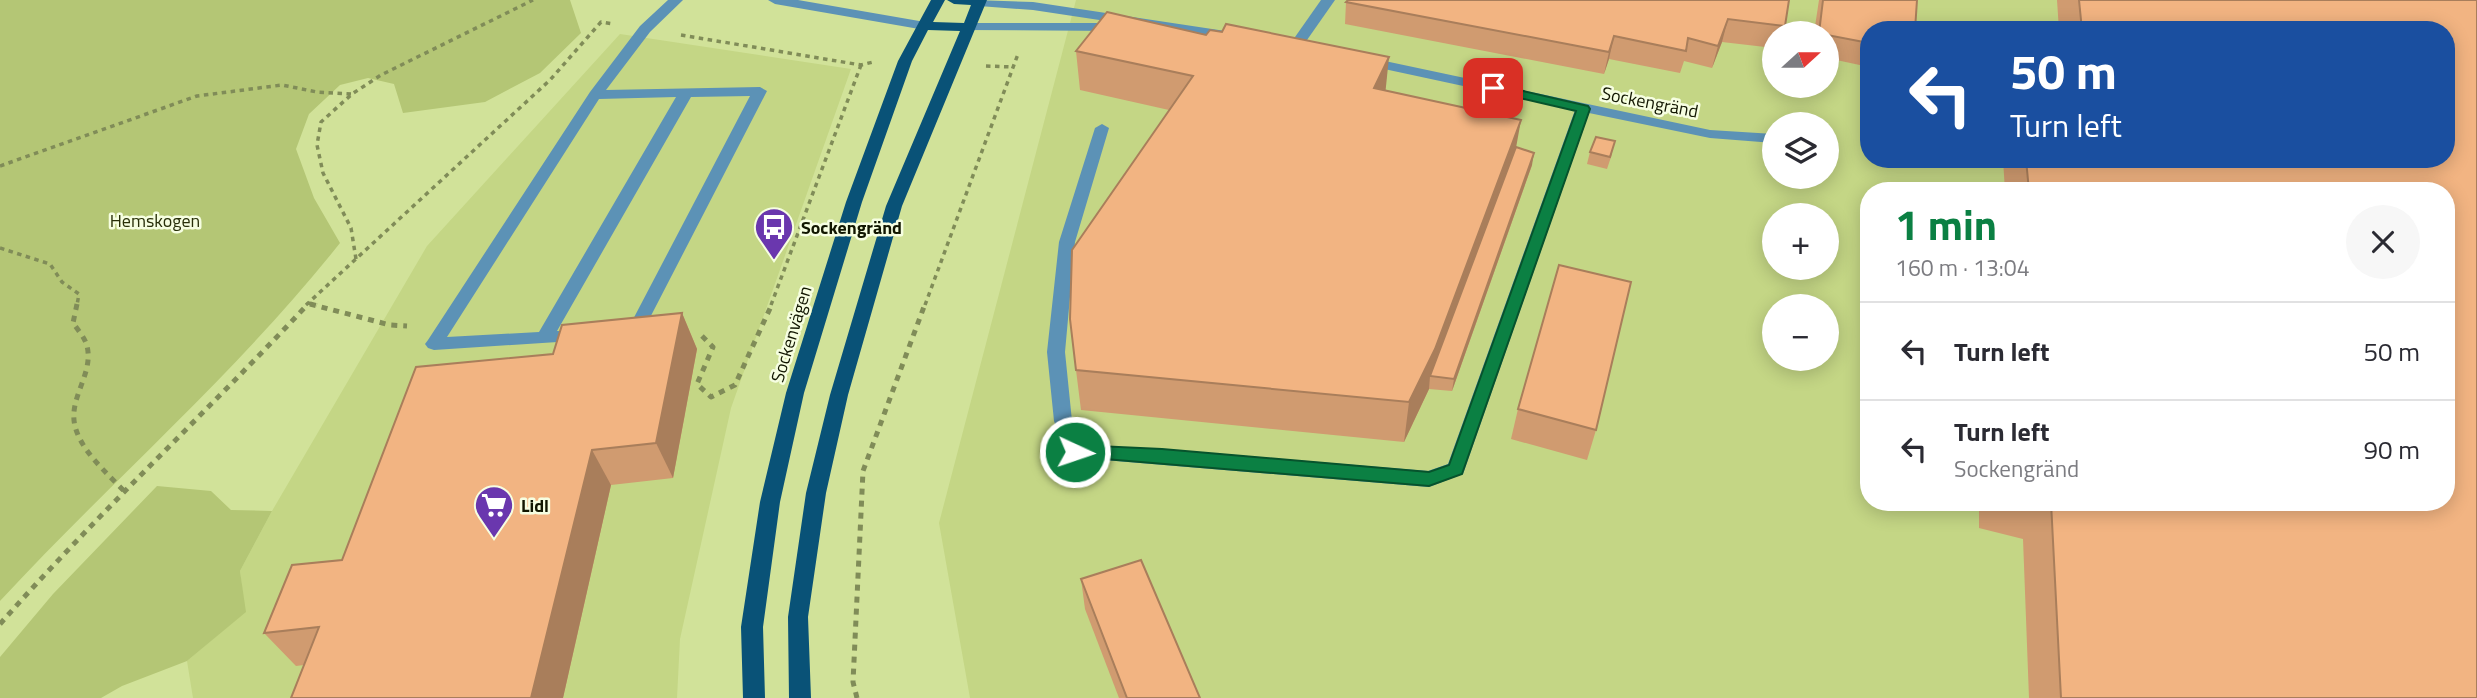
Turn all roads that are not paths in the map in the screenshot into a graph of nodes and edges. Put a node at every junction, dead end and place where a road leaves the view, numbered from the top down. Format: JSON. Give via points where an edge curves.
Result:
{"nodes":[{"id":1,"x":676,"y":0,"type":"edge"},
{"id":2,"x":775,"y":0,"type":"edge"},
{"id":3,"x":939,"y":0,"type":"edge"},
{"id":4,"x":954,"y":0,"type":"edge"},
{"id":5,"x":1328,"y":0,"type":"edge"},
{"id":6,"x":980,"y":1,"type":"edge"},
{"id":7,"x":925,"y":26,"type":"junction"},
{"id":8,"x":969,"y":27,"type":"junction"},
{"id":9,"x":1190,"y":28,"type":"junction"},
{"id":10,"x":1242,"y":37,"type":"edge"},
{"id":11,"x":1295,"y":47,"type":"edge"},
{"id":12,"x":1349,"y":58,"type":"edge"},
{"id":13,"x":687,"y":93,"type":"junction"},
{"id":14,"x":595,"y":95,"type":"junction"},
{"id":15,"x":1583,"y":109,"type":"junction"},
{"id":16,"x":1102,"y":128,"type":"dead end"},
{"id":17,"x":1762,"y":138,"type":"edge"},
{"id":18,"x":544,"y":338,"type":"junction"},
{"id":19,"x":754,"y":698,"type":"edge"},
{"id":20,"x":800,"y":698,"type":"edge"}],
"edges":[{"from":1,"to":14,"type":"street","via":[[645,29]]},
{"from":2,"to":7,"type":"street"},
{"from":3,"to":7,"type":"main road","name":"Sockenvägen"},
{"from":4,"to":6,"type":"main road"},
{"from":5,"to":11,"type":"street"},
{"from":6,"to":8,"type":"main road"},
{"from":6,"to":9,"type":"street"},
{"from":7,"to":8,"type":"main road"},
{"from":7,"to":19,"type":"main road","name":"Sockenvägen","via":[[905,61],[854,202],[795,393],[770,502],[752,627]]},
{"from":8,"to":9,"type":"street"},
{"from":8,"to":20,"type":"main road","via":[[894,206],[828,444],[798,617]]},
{"from":9,"to":10,"type":"street"},
{"from":12,"to":15,"type":"street","name":"Sockengränd"},
{"from":13,"to":14,"type":"street"},
{"from":13,"to":18,"type":"street"},
{"from":13,"to":18,"type":"street","via":[[760,91],[634,332]]},
{"from":14,"to":18,"type":"street","via":[[434,344]]},
{"from":15,"to":16,"type":"street","via":[[1456,470],[1429,479],[1075,452],[1063,421],[1056,352],[1067,242]]},
{"from":15,"to":17,"type":"street","name":"Sockengränd","via":[[1710,134]]}]}
